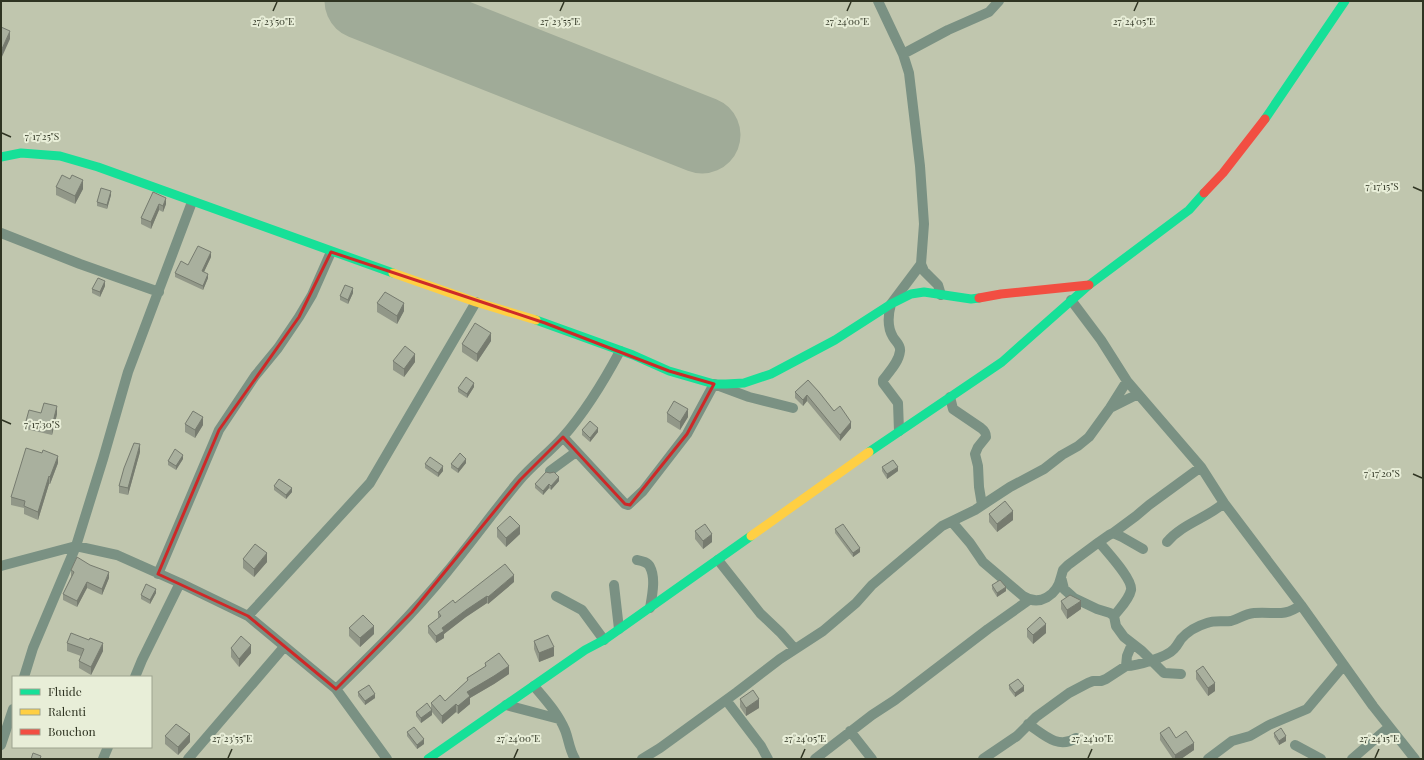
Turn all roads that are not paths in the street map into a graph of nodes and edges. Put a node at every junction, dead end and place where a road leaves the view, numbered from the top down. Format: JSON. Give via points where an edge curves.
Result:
{"nodes":[{"id":1,"x":999,"y":1,"type":"edge"},
{"id":2,"x":1345,"y":1,"type":"edge"},
{"id":3,"x":877,"y":2,"type":"edge"},
{"id":4,"x":903,"y":54,"type":"junction"},
{"id":5,"x":1,"y":157,"type":"edge"},
{"id":6,"x":192,"y":202,"type":"junction"},
{"id":7,"x":1,"y":233,"type":"edge"},
{"id":8,"x":331,"y":252,"type":"junction"},
{"id":9,"x":921,"y":264,"type":"junction"},
{"id":10,"x":1089,"y":284,"type":"junction"},
{"id":11,"x":159,"y":292,"type":"junction"},
{"id":12,"x":941,"y":294,"type":"junction"},
{"id":13,"x":1071,"y":300,"type":"junction"},
{"id":14,"x":476,"y":302,"type":"junction"},
{"id":15,"x":891,"y":304,"type":"junction"},
{"id":16,"x":620,"y":351,"type":"junction"},
{"id":17,"x":1127,"y":381,"type":"junction"},
{"id":18,"x":714,"y":384,"type":"junction"},
{"id":19,"x":1138,"y":394,"type":"junction"},
{"id":20,"x":950,"y":397,"type":"junction"},
{"id":21,"x":1110,"y":407,"type":"junction"},
{"id":22,"x":793,"y":408,"type":"dead end"},
{"id":23,"x":903,"y":429,"type":"junction"},
{"id":24,"x":563,"y":437,"type":"junction"},
{"id":25,"x":576,"y":452,"type":"junction"},
{"id":26,"x":1201,"y":468,"type":"junction"},
{"id":27,"x":550,"y":471,"type":"edge"},
{"id":28,"x":1224,"y":503,"type":"junction"},
{"id":29,"x":982,"y":505,"type":"junction"},
{"id":30,"x":952,"y":522,"type":"junction"},
{"id":31,"x":1113,"y":533,"type":"junction"},
{"id":32,"x":1099,"y":542,"type":"junction"},
{"id":33,"x":1167,"y":542,"type":"dead end"},
{"id":34,"x":76,"y":546,"type":"junction"},
{"id":35,"x":1143,"y":549,"type":"dead end"},
{"id":36,"x":637,"y":560,"type":"dead end"},
{"id":37,"x":718,"y":560,"type":"junction"},
{"id":38,"x":1,"y":566,"type":"edge"},
{"id":39,"x":158,"y":574,"type":"junction"},
{"id":40,"x":1061,"y":577,"type":"junction"},
{"id":41,"x":180,"y":583,"type":"junction"},
{"id":42,"x":614,"y":585,"type":"dead end"},
{"id":43,"x":556,"y":596,"type":"dead end"},
{"id":44,"x":1029,"y":600,"type":"junction"},
{"id":45,"x":1301,"y":605,"type":"junction"},
{"id":46,"x":650,"y":608,"type":"junction"},
{"id":47,"x":248,"y":616,"type":"junction"},
{"id":48,"x":1114,"y":616,"type":"junction"},
{"id":49,"x":620,"y":629,"type":"junction"},
{"id":50,"x":604,"y":640,"type":"junction"},
{"id":51,"x":1132,"y":644,"type":"junction"},
{"id":52,"x":284,"y":647,"type":"junction"},
{"id":53,"x":795,"y":649,"type":"junction"},
{"id":54,"x":1151,"y":660,"type":"junction"},
{"id":55,"x":1344,"y":665,"type":"junction"},
{"id":56,"x":1126,"y":666,"type":"junction"},
{"id":57,"x":1181,"y":674,"type":"dead end"},
{"id":58,"x":24,"y":676,"type":"edge"},
{"id":59,"x":135,"y":676,"type":"edge"},
{"id":60,"x":534,"y":686,"type":"junction"},
{"id":61,"x":336,"y":689,"type":"junction"},
{"id":62,"x":726,"y":700,"type":"junction"},
{"id":63,"x":506,"y":705,"type":"junction"},
{"id":64,"x":12,"y":712,"type":"edge"},
{"id":65,"x":559,"y":719,"type":"junction"},
{"id":66,"x":1028,"y":724,"type":"junction"},
{"id":67,"x":1389,"y":726,"type":"junction"},
{"id":68,"x":850,"y":731,"type":"junction"},
{"id":69,"x":1076,"y":738,"type":"dead end"},
{"id":70,"x":1,"y":745,"type":"edge"},
{"id":71,"x":1295,"y":745,"type":"dead end"},
{"id":72,"x":108,"y":748,"type":"edge"},
{"id":73,"x":1211,"y":758,"type":"edge"},
{"id":74,"x":103,"y":759,"type":"edge"},
{"id":75,"x":188,"y":759,"type":"edge"},
{"id":76,"x":387,"y":759,"type":"edge"},
{"id":77,"x":428,"y":759,"type":"edge"},
{"id":78,"x":575,"y":759,"type":"edge"},
{"id":79,"x":642,"y":759,"type":"edge"},
{"id":80,"x":768,"y":759,"type":"edge"},
{"id":81,"x":815,"y":759,"type":"edge"},
{"id":82,"x":872,"y":759,"type":"edge"},
{"id":83,"x":983,"y":759,"type":"edge"},
{"id":84,"x":1321,"y":759,"type":"edge"},
{"id":85,"x":1352,"y":759,"type":"edge"},
{"id":86,"x":1415,"y":759,"type":"edge"}],
"edges":[{"from":1,"to":4,"type":"street","via":[[990,12],[948,30]]},
{"from":2,"to":10,"type":"street","via":[[1257,130],[1223,173],[1189,210]]},
{"from":3,"to":4,"type":"street"},
{"from":4,"to":9,"type":"street","via":[[910,73],[920,166],[924,224]]},
{"from":5,"to":6,"type":"street","via":[[21,153],[60,156]]},
{"from":6,"to":8,"type":"street"},
{"from":6,"to":11,"type":"street"},
{"from":7,"to":11,"type":"street"},
{"from":8,"to":14,"type":"street"},
{"from":8,"to":39,"type":"street","via":[[299,317],[219,430]]},
{"from":9,"to":12,"type":"street","via":[[924,271],[938,285]]},
{"from":9,"to":15,"type":"street"},
{"from":10,"to":12,"type":"street","via":[[971,299]]},
{"from":10,"to":13,"type":"street"},
{"from":11,"to":34,"type":"street","via":[[128,372]]},
{"from":12,"to":15,"type":"street","via":[[911,294]]},
{"from":13,"to":17,"type":"street"},
{"from":13,"to":20,"type":"street","via":[[1002,362]]},
{"from":14,"to":16,"type":"street","via":[[545,323]]},
{"from":14,"to":47,"type":"street","via":[[370,483]]},
{"from":15,"to":18,"type":"street","via":[[834,340],[771,374],[744,383]]},
{"from":15,"to":23,"type":"street","via":[[889,324],[900,351],[897,362],[882,380],[898,403]]},
{"from":16,"to":18,"type":"street"},
{"from":16,"to":24,"type":"street","via":[[606,378]]},
{"from":17,"to":19,"type":"street"},
{"from":17,"to":21,"type":"street"},
{"from":18,"to":22,"type":"street","via":[[743,395]]},
{"from":18,"to":25,"type":"street","via":[[687,434],[630,505],[625,504]]},
{"from":19,"to":21,"type":"street"},
{"from":19,"to":26,"type":"street"},
{"from":20,"to":23,"type":"street"},
{"from":20,"to":29,"type":"street","via":[[953,409],[981,428],[986,435],[975,454]]},
{"from":21,"to":29,"type":"street","via":[[1088,437],[1078,446]]},
{"from":23,"to":37,"type":"street"},
{"from":24,"to":25,"type":"street"},
{"from":24,"to":61,"type":"street","via":[[520,480],[412,612]]},
{"from":25,"to":27,"type":"street"},
{"from":26,"to":28,"type":"street"},
{"from":26,"to":31,"type":"street"},
{"from":28,"to":33,"type":"street","via":[[1179,530]]},
{"from":28,"to":45,"type":"street"},
{"from":29,"to":30,"type":"street"},
{"from":30,"to":44,"type":"street","via":[[983,562]]},
{"from":30,"to":53,"type":"street","via":[[942,526],[920,544],[823,631]]},
{"from":31,"to":32,"type":"street"},
{"from":31,"to":35,"type":"street"},
{"from":32,"to":40,"type":"street","via":[[1068,565]]},
{"from":32,"to":48,"type":"street","via":[[1127,577],[1131,587],[1129,596]]},
{"from":34,"to":38,"type":"street"},
{"from":34,"to":39,"type":"street","via":[[117,555]]},
{"from":34,"to":58,"type":"street","via":[[33,648]]},
{"from":36,"to":46,"type":"street","via":[[644,561],[650,567],[653,576]]},
{"from":37,"to":46,"type":"street"},
{"from":37,"to":53,"type":"street","via":[[760,613]]},
{"from":39,"to":41,"type":"street"},
{"from":40,"to":44,"type":"street","via":[[1054,593],[1037,601]]},
{"from":40,"to":48,"type":"street","via":[[1064,589],[1074,598]]},
{"from":41,"to":47,"type":"street"},
{"from":41,"to":59,"type":"street"},
{"from":42,"to":49,"type":"street"},
{"from":43,"to":50,"type":"street","via":[[582,610]]},
{"from":44,"to":68,"type":"street"},
{"from":45,"to":54,"type":"street","via":[[1281,614],[1246,614],[1231,621],[1209,622],[1198,626],[1182,638],[1174,650]]},
{"from":45,"to":55,"type":"street"},
{"from":46,"to":49,"type":"street"},
{"from":47,"to":52,"type":"street"},
{"from":48,"to":51,"type":"street","via":[[1119,631]]},
{"from":49,"to":50,"type":"street"},
{"from":50,"to":60,"type":"street","via":[[585,650]]},
{"from":51,"to":54,"type":"street"},
{"from":51,"to":56,"type":"street"},
{"from":52,"to":61,"type":"street"},
{"from":52,"to":75,"type":"street"},
{"from":53,"to":62,"type":"street"},
{"from":54,"to":56,"type":"street","via":[[1136,666]]},
{"from":54,"to":57,"type":"street","via":[[1164,673]]},
{"from":55,"to":67,"type":"street"},
{"from":55,"to":73,"type":"street","via":[[1307,709],[1250,736],[1232,741]]},
{"from":56,"to":66,"type":"street","via":[[1106,680],[1093,681],[1069,693]]},
{"from":60,"to":63,"type":"street"},
{"from":60,"to":65,"type":"street"},
{"from":61,"to":76,"type":"street"},
{"from":62,"to":79,"type":"street"},
{"from":62,"to":80,"type":"street"},
{"from":63,"to":65,"type":"street"},
{"from":63,"to":77,"type":"street"},
{"from":64,"to":70,"type":"street"},
{"from":65,"to":78,"type":"street"},
{"from":66,"to":69,"type":"street","via":[[1055,742],[1061,743]]},
{"from":66,"to":83,"type":"street","via":[[1017,736]]},
{"from":67,"to":85,"type":"street"},
{"from":67,"to":86,"type":"street"},
{"from":68,"to":81,"type":"street"},
{"from":68,"to":82,"type":"street"},
{"from":71,"to":84,"type":"street"},
{"from":72,"to":74,"type":"street"}]}
